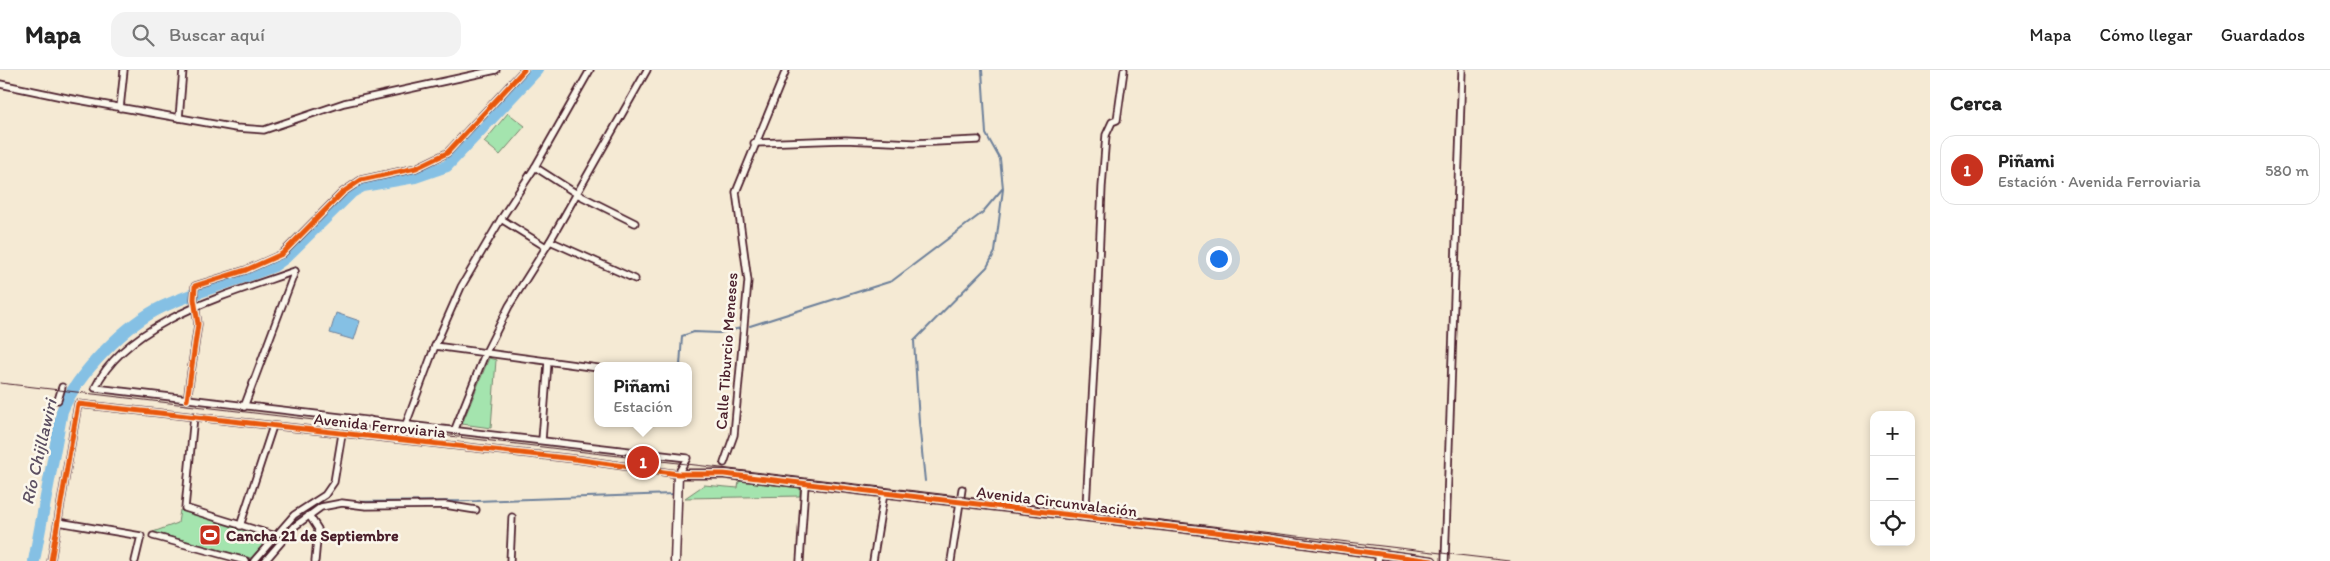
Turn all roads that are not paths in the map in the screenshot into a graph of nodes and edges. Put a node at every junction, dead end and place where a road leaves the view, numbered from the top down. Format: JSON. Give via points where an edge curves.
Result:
{"nodes":[{"id":1,"x":124,"y":70,"type":"edge"},
{"id":2,"x":184,"y":70,"type":"edge"},
{"id":3,"x":495,"y":70,"type":"edge"},
{"id":4,"x":524,"y":70,"type":"edge"},
{"id":5,"x":590,"y":70,"type":"edge"},
{"id":6,"x":648,"y":70,"type":"edge"},
{"id":7,"x":786,"y":70,"type":"edge"},
{"id":8,"x":1124,"y":70,"type":"edge"},
{"id":9,"x":1462,"y":70,"type":"edge"},
{"id":10,"x":0,"y":84,"type":"edge"},
{"id":11,"x":120,"y":108,"type":"junction"},
{"id":12,"x":178,"y":118,"type":"junction"},
{"id":13,"x":978,"y":140,"type":"dead end"},
{"id":14,"x":754,"y":143,"type":"junction"},
{"id":15,"x":535,"y":167,"type":"junction"},
{"id":16,"x":577,"y":194,"type":"junction"},
{"id":17,"x":501,"y":219,"type":"junction"},
{"id":18,"x":635,"y":223,"type":"dead end"},
{"id":19,"x":548,"y":244,"type":"junction"},
{"id":20,"x":635,"y":279,"type":"dead end"},
{"id":21,"x":196,"y":306,"type":"junction"},
{"id":22,"x":435,"y":346,"type":"junction"},
{"id":23,"x":484,"y":354,"type":"junction"},
{"id":24,"x":548,"y":362,"type":"junction"},
{"id":25,"x":594,"y":368,"type":"edge"},
{"id":26,"x":62,"y":387,"type":"dead end"},
{"id":27,"x":58,"y":400,"type":"dead end"},
{"id":28,"x":188,"y":400,"type":"junction"},
{"id":29,"x":244,"y":407,"type":"junction"},
{"id":30,"x":194,"y":416,"type":"junction"},
{"id":31,"x":370,"y":420,"type":"junction"},
{"id":32,"x":406,"y":424,"type":"junction"},
{"id":33,"x":273,"y":426,"type":"junction"},
{"id":34,"x":455,"y":430,"type":"junction"},
{"id":35,"x":342,"y":434,"type":"junction"},
{"id":36,"x":360,"y":435,"type":"junction"},
{"id":37,"x":542,"y":440,"type":"junction"},
{"id":38,"x":724,"y":462,"type":"dead end"},
{"id":39,"x":678,"y":474,"type":"junction"},
{"id":40,"x":804,"y":485,"type":"junction"},
{"id":41,"x":962,"y":489,"type":"dead end"},
{"id":42,"x":884,"y":493,"type":"junction"},
{"id":43,"x":961,"y":502,"type":"junction"},
{"id":44,"x":1086,"y":506,"type":"dead end"},
{"id":45,"x":476,"y":510,"type":"dead end"},
{"id":46,"x":309,"y":515,"type":"junction"},
{"id":47,"x":512,"y":517,"type":"dead end"},
{"id":48,"x":58,"y":522,"type":"junction"},
{"id":49,"x":240,"y":526,"type":"junction"},
{"id":50,"x":153,"y":536,"type":"dead end"},
{"id":51,"x":276,"y":536,"type":"junction"},
{"id":52,"x":1379,"y":557,"type":"edge"},
{"id":53,"x":51,"y":561,"type":"edge"},
{"id":54,"x":135,"y":561,"type":"edge"},
{"id":55,"x":246,"y":561,"type":"edge"},
{"id":56,"x":254,"y":561,"type":"edge"},
{"id":57,"x":265,"y":561,"type":"edge"},
{"id":58,"x":315,"y":561,"type":"edge"},
{"id":59,"x":510,"y":561,"type":"edge"},
{"id":60,"x":675,"y":561,"type":"edge"},
{"id":61,"x":800,"y":561,"type":"edge"},
{"id":62,"x":873,"y":561,"type":"edge"},
{"id":63,"x":951,"y":561,"type":"edge"},
{"id":64,"x":1432,"y":561,"type":"edge"},
{"id":65,"x":1445,"y":561,"type":"edge"}],
"edges":[{"from":1,"to":11,"type":"street"},
{"from":2,"to":12,"type":"street"},
{"from":3,"to":12,"type":"street","via":[[344,103],[264,130]]},
{"from":4,"to":21,"type":"street","via":[[447,153],[416,168],[361,180],[342,192],[282,254],[246,270],[195,286]]},
{"from":5,"to":15,"type":"street"},
{"from":6,"to":16,"type":"street"},
{"from":7,"to":14,"type":"street","name":"Calle Tiburcio Meneses"},
{"from":8,"to":44,"type":"street","via":[[1117,120],[1112,122],[1106,135]]},
{"from":9,"to":65,"type":"street"},
{"from":10,"to":11,"type":"street"},
{"from":11,"to":12,"type":"street"},
{"from":13,"to":14,"type":"street"},
{"from":14,"to":38,"type":"street","name":"Calle Tiburcio Meneses","via":[[736,192],[748,281],[734,435]]},
{"from":15,"to":16,"type":"street"},
{"from":15,"to":17,"type":"street"},
{"from":16,"to":18,"type":"street"},
{"from":16,"to":19,"type":"street"},
{"from":17,"to":19,"type":"street"},
{"from":17,"to":22,"type":"street","via":[[461,287]]},
{"from":19,"to":20,"type":"street"},
{"from":19,"to":23,"type":"street","via":[[509,306]]},
{"from":21,"to":28,"type":"street","via":[[198,324]]},
{"from":21,"to":28,"type":"street","name":"Avenida Ferroviaria","via":[[159,324],[121,353],[102,371],[94,388]]},
{"from":21,"to":29,"type":"street","via":[[295,270]]},
{"from":22,"to":23,"type":"street"},
{"from":22,"to":32,"type":"street"},
{"from":23,"to":24,"type":"street"},
{"from":23,"to":34,"type":"street"},
{"from":24,"to":25,"type":"street"},
{"from":24,"to":37,"type":"street"},
{"from":26,"to":27,"type":"street"},
{"from":28,"to":29,"type":"street","name":"Avenida Ferroviaria"},
{"from":29,"to":31,"type":"street","name":"Avenida Ferroviaria"},
{"from":30,"to":33,"type":"street","name":"Avenida Ferroviaria"},
{"from":30,"to":48,"type":"street","name":"Avenida Ferroviaria","via":[[78,404]]},
{"from":30,"to":49,"type":"street","via":[[185,508]]},
{"from":31,"to":32,"type":"street","name":"Avenida Ferroviaria"},
{"from":31,"to":36,"type":"street"},
{"from":32,"to":34,"type":"street","name":"Avenida Ferroviaria"},
{"from":33,"to":35,"type":"street","name":"Avenida Ferroviaria"},
{"from":33,"to":49,"type":"street"},
{"from":34,"to":37,"type":"street","name":"Avenida Ferroviaria"},
{"from":35,"to":36,"type":"street","name":"Avenida Ferroviaria"},
{"from":35,"to":51,"type":"street","via":[[334,482],[325,495],[294,515]]},
{"from":36,"to":39,"type":"street","name":"Avenida Ferroviaria"},
{"from":37,"to":39,"type":"street","name":"Avenida Ferroviaria","via":[[687,458]]},
{"from":39,"to":40,"type":"street","name":"Avenida Circunvalación","via":[[724,474]]},
{"from":39,"to":60,"type":"street"},
{"from":40,"to":42,"type":"street","name":"Avenida Circunvalación"},
{"from":40,"to":61,"type":"street"},
{"from":41,"to":43,"type":"street"},
{"from":42,"to":43,"type":"street","name":"Avenida Circunvalación"},
{"from":42,"to":62,"type":"street"},
{"from":43,"to":52,"type":"street","name":"Avenida Circunvalación"},
{"from":43,"to":63,"type":"street"},
{"from":45,"to":46,"type":"street","via":[[445,505],[342,504],[321,507]]},
{"from":46,"to":57,"type":"street","via":[[295,526]]},
{"from":46,"to":58,"type":"street","via":[[318,530]]},
{"from":47,"to":59,"type":"street"},
{"from":48,"to":53,"type":"street"},
{"from":48,"to":54,"type":"street","via":[[141,536]]},
{"from":49,"to":51,"type":"street"},
{"from":50,"to":55,"type":"street"},
{"from":51,"to":56,"type":"street"},
{"from":52,"to":64,"type":"street","name":"Avenida Circunvalación"}]}
